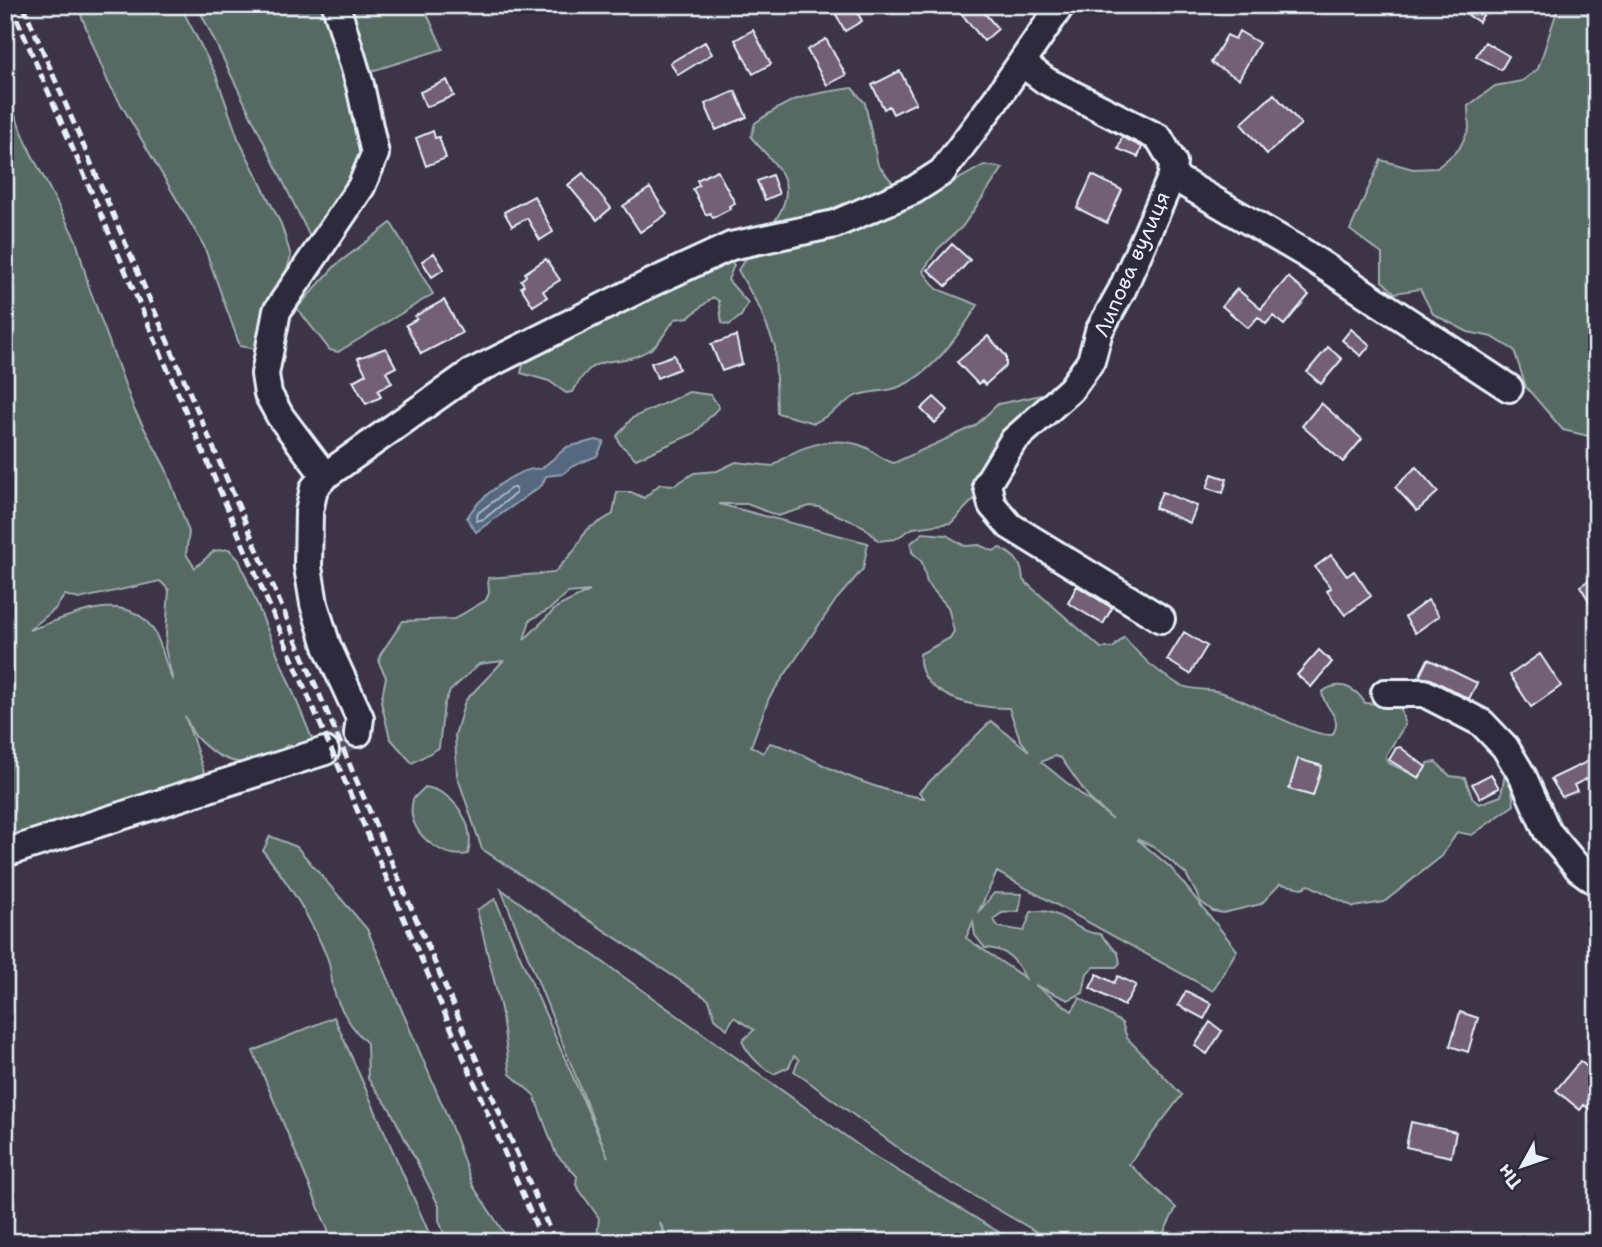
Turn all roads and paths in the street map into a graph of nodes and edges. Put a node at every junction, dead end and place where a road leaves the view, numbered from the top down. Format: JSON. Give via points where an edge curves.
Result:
{"nodes":[{"id":1,"x":336,"y":5,"type":"edge"},
{"id":2,"x":1061,"y":5,"type":"edge"},
{"id":3,"x":1022,"y":63,"type":"junction"},
{"id":4,"x":1172,"y":176,"type":"junction"},
{"id":5,"x":1508,"y":388,"type":"dead end"},
{"id":6,"x":326,"y":476,"type":"junction"},
{"id":7,"x":1161,"y":619,"type":"dead end"},
{"id":8,"x":1385,"y":693,"type":"dead end"},
{"id":9,"x":358,"y":733,"type":"dead end"},
{"id":10,"x":325,"y":751,"type":"tunnel mouth"},
{"id":11,"x":5,"y":853,"type":"edge"},
{"id":12,"x":1597,"y":882,"type":"edge"}],
"edges":[{"from":1,"to":6,"type":"street","via":[[375,154],[362,187],[277,311],[265,374],[268,394],[280,416]]},
{"from":2,"to":3,"type":"street"},
{"from":3,"to":4,"type":"street","via":[[1046,81],[1159,138],[1173,162]]},
{"from":3,"to":6,"type":"street","via":[[942,172],[914,190],[835,224],[732,246],[651,283],[469,374]]},
{"from":4,"to":5,"type":"street","name":"Липова вулиця","via":[[1304,253]]},
{"from":4,"to":7,"type":"street","name":"Липова вулиця","via":[[1099,331],[1091,360],[1071,389],[1013,441],[986,484],[992,505],[1010,526]]},
{"from":6,"to":9,"type":"street","via":[[314,488],[309,512],[308,567],[327,646],[360,718]]},
{"from":8,"to":12,"type":"street","via":[[1424,692],[1482,723],[1505,747],[1547,831],[1578,869]]},
{"from":10,"to":11,"type":"street"}]}
